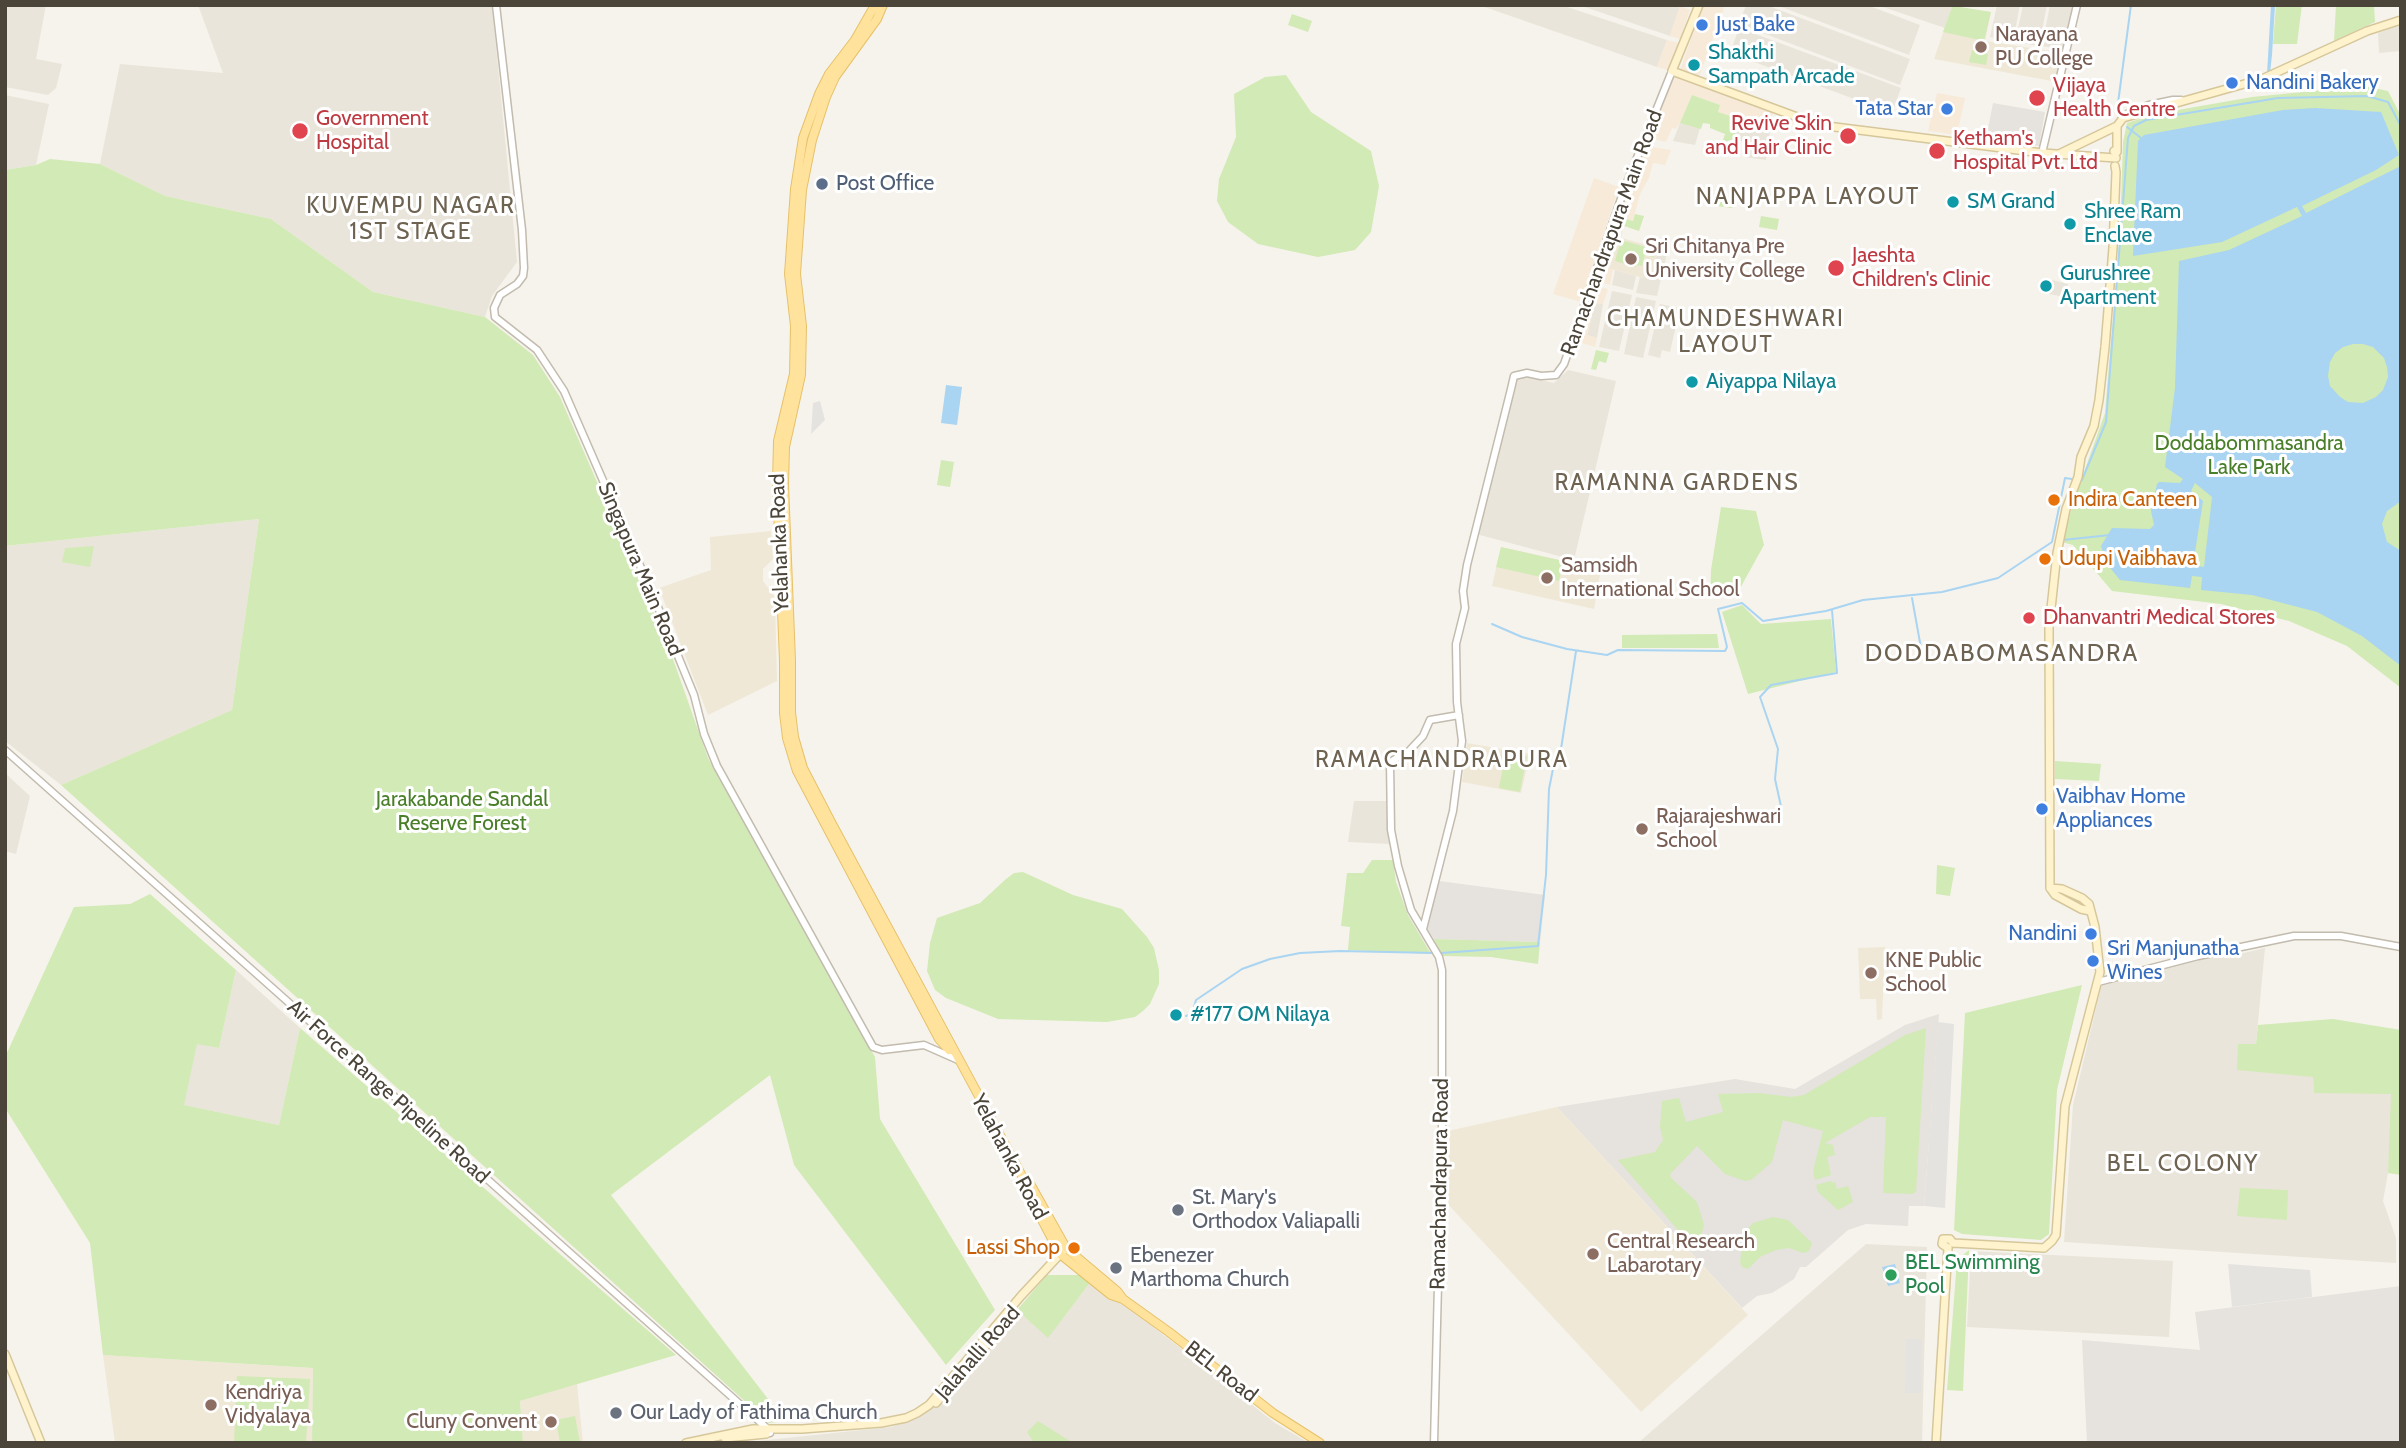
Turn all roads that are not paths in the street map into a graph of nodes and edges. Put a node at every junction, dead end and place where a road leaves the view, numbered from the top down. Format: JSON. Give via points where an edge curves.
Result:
{"nodes":[{"id":1,"x":496,"y":5,"type":"edge"},
{"id":2,"x":876,"y":5,"type":"edge"},
{"id":3,"x":883,"y":5,"type":"edge"},
{"id":4,"x":1699,"y":5,"type":"edge"},
{"id":5,"x":2077,"y":5,"type":"edge"},
{"id":6,"x":2401,"y":20,"type":"edge"},
{"id":7,"x":1672,"y":71,"type":"junction"},
{"id":8,"x":2117,"y":130,"type":"junction"},
{"id":9,"x":2042,"y":153,"type":"junction"},
{"id":10,"x":2059,"y":154,"type":"junction"},
{"id":11,"x":2115,"y":158,"type":"junction"},
{"id":12,"x":1459,"y":715,"type":"junction"},
{"id":13,"x":5,"y":750,"type":"edge"},
{"id":14,"x":1423,"y":929,"type":"junction"},
{"id":15,"x":885,"y":930,"type":"junction"},
{"id":16,"x":2401,"y":947,"type":"edge"},
{"id":17,"x":2098,"y":982,"type":"junction"},
{"id":18,"x":958,"y":1060,"type":"junction"},
{"id":19,"x":1022,"y":1176,"type":"joint"},
{"id":20,"x":1065,"y":1253,"type":"junction"},
{"id":21,"x":5,"y":1354,"type":"edge"},
{"id":22,"x":770,"y":1432,"type":"junction"},
{"id":23,"x":41,"y":1443,"type":"edge"},
{"id":24,"x":686,"y":1443,"type":"edge"},
{"id":25,"x":704,"y":1443,"type":"edge"},
{"id":26,"x":1320,"y":1443,"type":"edge"},
{"id":27,"x":1434,"y":1443,"type":"edge"},
{"id":28,"x":1936,"y":1443,"type":"edge"}],
"edges":[{"from":1,"to":18,"type":"street","name":"Singapura Main Road","via":[[524,268],[517,284],[500,295],[495,317],[537,350],[564,391],[694,695],[717,766],[873,1047],[924,1045]]},
{"from":2,"to":15,"type":"main road","name":"Yelahanka Road","via":[[829,74],[803,138],[794,188],[789,274],[794,374],[778,441],[777,484],[787,738],[797,771]]},
{"from":3,"to":15,"type":"main road","name":"Yelahanka Road","via":[[835,77],[811,140],[796,274],[803,326],[802,375],[785,447],[784,484],[794,737],[803,768]]},
{"from":4,"to":7,"type":"main road"},
{"from":5,"to":9,"type":"street"},
{"from":6,"to":8,"type":"main road","via":[[2262,79],[2123,118]]},
{"from":7,"to":9,"type":"main road","via":[[1819,125]]},
{"from":7,"to":12,"type":"street","name":"Ramachandrapura Main Road","via":[[1563,364],[1556,375],[1514,376],[1467,565],[1465,608],[1456,644]]},
{"from":8,"to":10,"type":"main road"},
{"from":8,"to":11,"type":"main road"},
{"from":9,"to":10,"type":"main road"},
{"from":10,"to":11,"type":"main road"},
{"from":11,"to":17,"type":"main road","via":[[2099,400],[2066,509],[2049,627],[2050,888],[2062,889],[2089,904]]},
{"from":12,"to":14,"type":"street","name":"Ramachandrapura Main Road","via":[[1462,741],[1453,811]]},
{"from":12,"to":14,"type":"street","name":"Ramachandrapura Road","via":[[1430,720],[1409,751],[1390,762],[1391,830],[1398,866],[1411,911]]},
{"from":13,"to":22,"type":"street","name":"Air Force Range Pipeline Road"},
{"from":14,"to":27,"type":"street","name":"Ramachandrapura Road","via":[[1439,957],[1444,992]]},
{"from":15,"to":18,"type":"main road","name":"Yelahanka Road"},
{"from":16,"to":17,"type":"street","via":[[2341,936],[2294,936]]},
{"from":17,"to":28,"type":"main road","via":[[2065,1106],[2056,1235],[2044,1248],[1950,1246]]},
{"from":18,"to":19,"type":"main road","name":"Yelahanka Road"},
{"from":19,"to":20,"type":"main road","name":"BEL Road"},
{"from":20,"to":22,"type":"main road","name":"Jalahalli Road","via":[[949,1390],[919,1416],[880,1425]]},
{"from":20,"to":26,"type":"main road","name":"BEL Road","via":[[1111,1295],[1123,1299],[1273,1413]]},
{"from":21,"to":23,"type":"main road"},
{"from":22,"to":24,"type":"main road","via":[[734,1432]]},
{"from":22,"to":25,"type":"main road","name":"Jalahalli Road"}]}
